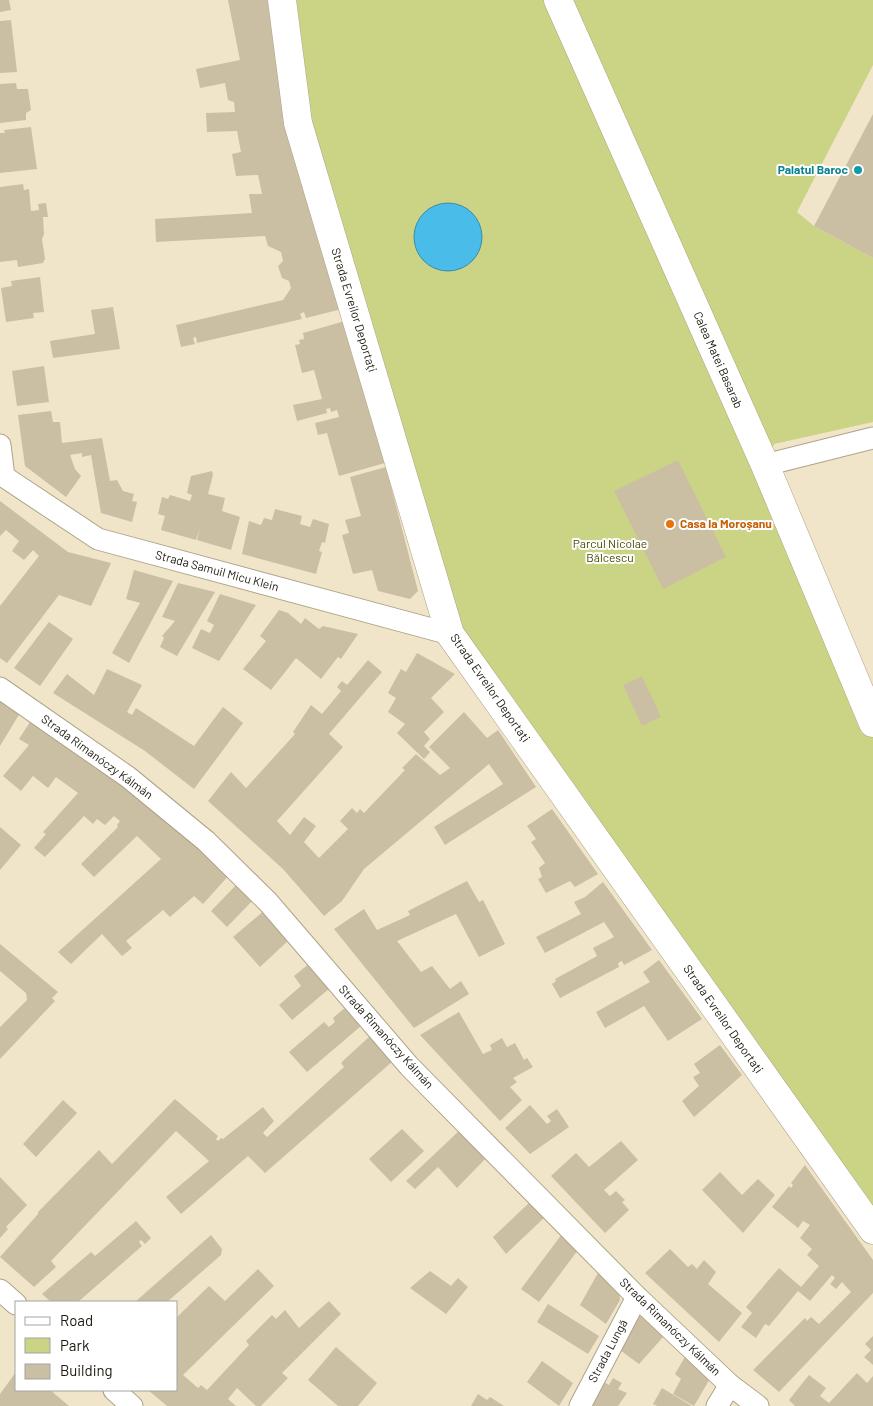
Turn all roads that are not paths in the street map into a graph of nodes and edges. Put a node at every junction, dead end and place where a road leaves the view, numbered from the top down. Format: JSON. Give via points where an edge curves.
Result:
{"nodes":[{"id":1,"x":282,"y":0,"type":"edge"},
{"id":2,"x":558,"y":0,"type":"edge"},
{"id":3,"x":873,"y":438,"type":"edge"},
{"id":4,"x":0,"y":445,"type":"edge"},
{"id":5,"x":765,"y":465,"type":"junction"},
{"id":6,"x":2,"y":476,"type":"edge"},
{"id":7,"x":450,"y":634,"type":"junction"},
{"id":8,"x":0,"y":688,"type":"edge"},
{"id":9,"x":873,"y":723,"type":"edge"},
{"id":10,"x":873,"y":1230,"type":"edge"},
{"id":11,"x":0,"y":1290,"type":"edge"},
{"id":12,"x":637,"y":1297,"type":"junction"},
{"id":13,"x":15,"y":1303,"type":"edge"},
{"id":14,"x":730,"y":1385,"type":"junction"},
{"id":15,"x":115,"y":1391,"type":"edge"},
{"id":16,"x":132,"y":1406,"type":"edge"},
{"id":17,"x":580,"y":1406,"type":"edge"},
{"id":18,"x":717,"y":1406,"type":"edge"},
{"id":19,"x":758,"y":1406,"type":"edge"}],
"edges":[{"from":1,"to":7,"type":"main road","name":"Strada Evreilor Deportaţi","via":[[298,123]]},
{"from":2,"to":5,"type":"main road","name":"Calea Matei Basarab"},
{"from":3,"to":5,"type":"street"},
{"from":4,"to":6,"type":"street"},
{"from":5,"to":9,"type":"main road","name":"Calea Matei Basarab"},
{"from":6,"to":7,"type":"street","name":"Strada Samuil Micu Klein","via":[[98,539]]},
{"from":7,"to":10,"type":"main road","name":"Strada Evreilor Deportaţi"},
{"from":8,"to":12,"type":"street","name":"Strada Rimanóczy Kálmán","via":[[128,776],[206,841],[268,902],[409,1066]]},
{"from":11,"to":13,"type":"street"},
{"from":12,"to":14,"type":"street","name":"Strada Rimanóczy Kálmán"},
{"from":12,"to":17,"type":"street","name":"Strada Lungă"},
{"from":14,"to":18,"type":"street"},
{"from":14,"to":19,"type":"street","name":"Strada Rimanóczy Kálmán"},
{"from":15,"to":16,"type":"street"}]}
